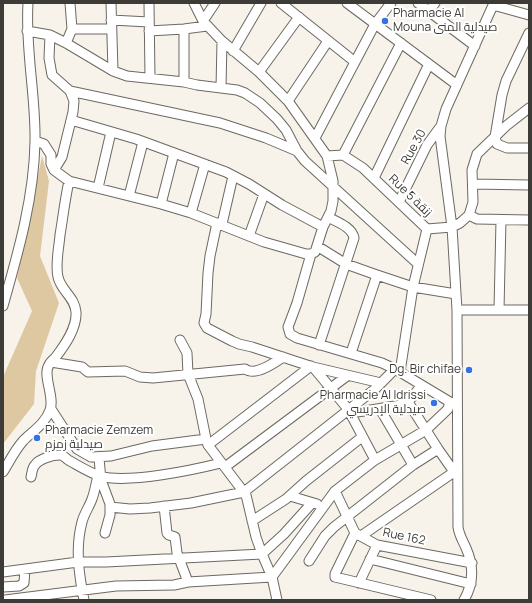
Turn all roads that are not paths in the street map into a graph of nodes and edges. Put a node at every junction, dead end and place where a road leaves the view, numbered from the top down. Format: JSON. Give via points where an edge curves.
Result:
{"nodes":[{"id":1,"x":28,"y":3,"type":"edge"},
{"id":2,"x":70,"y":3,"type":"edge"},
{"id":3,"x":111,"y":3,"type":"edge"},
{"id":4,"x":149,"y":3,"type":"edge"},
{"id":5,"x":194,"y":3,"type":"edge"},
{"id":6,"x":215,"y":3,"type":"edge"},
{"id":7,"x":261,"y":3,"type":"edge"},
{"id":8,"x":281,"y":3,"type":"edge"},
{"id":9,"x":347,"y":3,"type":"edge"},
{"id":10,"x":391,"y":3,"type":"edge"},
{"id":11,"x":418,"y":3,"type":"edge"},
{"id":12,"x":435,"y":3,"type":"edge"},
{"id":13,"x":494,"y":4,"type":"edge"},
{"id":14,"x":429,"y":11,"type":"junction"},
{"id":15,"x":529,"y":15,"type":"edge"},
{"id":16,"x":299,"y":17,"type":"junction"},
{"id":17,"x":205,"y":23,"type":"junction"},
{"id":18,"x":375,"y":24,"type":"junction"},
{"id":19,"x":111,"y":25,"type":"junction"},
{"id":20,"x":149,"y":26,"type":"junction"},
{"id":21,"x":72,"y":29,"type":"junction"},
{"id":22,"x":184,"y":29,"type":"junction"},
{"id":23,"x":27,"y":31,"type":"junction"},
{"id":24,"x":529,"y":33,"type":"edge"},
{"id":25,"x":50,"y":35,"type":"junction"},
{"id":26,"x":328,"y":40,"type":"junction"},
{"id":27,"x":222,"y":41,"type":"junction"},
{"id":28,"x":66,"y":43,"type":"junction"},
{"id":29,"x":401,"y":43,"type":"junction"},
{"id":30,"x":475,"y":46,"type":"junction"},
{"id":31,"x":233,"y":51,"type":"junction"},
{"id":32,"x":355,"y":62,"type":"junction"},
{"id":33,"x":429,"y":64,"type":"junction"},
{"id":34,"x":113,"y":70,"type":"junction"},
{"id":35,"x":259,"y":72,"type":"junction"},
{"id":36,"x":150,"y":78,"type":"junction"},
{"id":37,"x":184,"y":82,"type":"junction"},
{"id":38,"x":457,"y":84,"type":"junction"},
{"id":39,"x":221,"y":88,"type":"junction"},
{"id":40,"x":70,"y":91,"type":"junction"},
{"id":41,"x":288,"y":101,"type":"junction"},
{"id":42,"x":529,"y":108,"type":"edge"},
{"id":43,"x":71,"y":120,"type":"junction"},
{"id":44,"x":441,"y":126,"type":"junction"},
{"id":45,"x":111,"y":132,"type":"junction"},
{"id":46,"x":495,"y":137,"type":"junction"},
{"id":47,"x":315,"y":138,"type":"junction"},
{"id":48,"x":35,"y":141,"type":"junction"},
{"id":49,"x":143,"y":142,"type":"junction"},
{"id":50,"x":529,"y":148,"type":"edge"},
{"id":51,"x":297,"y":151,"type":"junction"},
{"id":52,"x":174,"y":153,"type":"junction"},
{"id":53,"x":343,"y":155,"type":"junction"},
{"id":54,"x":328,"y":156,"type":"junction"},
{"id":55,"x":205,"y":164,"type":"junction"},
{"id":56,"x":54,"y":170,"type":"junction"},
{"id":57,"x":233,"y":176,"type":"junction"},
{"id":58,"x":374,"y":178,"type":"junction"},
{"id":59,"x":69,"y":181,"type":"junction"},
{"id":60,"x":473,"y":184,"type":"junction"},
{"id":61,"x":529,"y":185,"type":"edge"},
{"id":62,"x":98,"y":188,"type":"junction"},
{"id":63,"x":334,"y":188,"type":"junction"},
{"id":64,"x":264,"y":194,"type":"junction"},
{"id":65,"x":129,"y":196,"type":"junction"},
{"id":66,"x":399,"y":202,"type":"junction"},
{"id":67,"x":161,"y":204,"type":"junction"},
{"id":68,"x":191,"y":213,"type":"junction"},
{"id":69,"x":469,"y":215,"type":"junction"},
{"id":70,"x":328,"y":217,"type":"junction"},
{"id":71,"x":500,"y":220,"type":"junction"},
{"id":72,"x":529,"y":220,"type":"edge"},
{"id":73,"x":220,"y":224,"type":"junction"},
{"id":74,"x":323,"y":227,"type":"junction"},
{"id":75,"x":452,"y":227,"type":"junction"},
{"id":76,"x":427,"y":229,"type":"junction"},
{"id":77,"x":249,"y":236,"type":"junction"},
{"id":78,"x":314,"y":250,"type":"junction"},
{"id":79,"x":346,"y":264,"type":"junction"},
{"id":80,"x":418,"y":264,"type":"junction"},
{"id":81,"x":377,"y":275,"type":"junction"},
{"id":82,"x":413,"y":287,"type":"junction"},
{"id":83,"x":456,"y":294,"type":"junction"},
{"id":84,"x":3,"y":306,"type":"edge"},
{"id":85,"x":457,"y":310,"type":"junction"},
{"id":86,"x":499,"y":310,"type":"junction"},
{"id":87,"x":529,"y":310,"type":"edge"},
{"id":88,"x":180,"y":340,"type":"dead end"},
{"id":89,"x":319,"y":345,"type":"junction"},
{"id":90,"x":351,"y":353,"type":"junction"},
{"id":91,"x":282,"y":357,"type":"junction"},
{"id":92,"x":51,"y":362,"type":"junction"},
{"id":93,"x":312,"y":366,"type":"junction"},
{"id":94,"x":397,"y":370,"type":"junction"},
{"id":95,"x":188,"y":374,"type":"junction"},
{"id":96,"x":347,"y":376,"type":"junction"},
{"id":97,"x":381,"y":383,"type":"junction"},
{"id":98,"x":421,"y":386,"type":"junction"},
{"id":99,"x":331,"y":387,"type":"junction"},
{"id":100,"x":408,"y":402,"type":"junction"},
{"id":101,"x":453,"y":403,"type":"junction"},
{"id":102,"x":51,"y":409,"type":"junction"},
{"id":103,"x":348,"y":409,"type":"junction"},
{"id":104,"x":380,"y":410,"type":"junction"},
{"id":105,"x":426,"y":430,"type":"junction"},
{"id":106,"x":362,"y":437,"type":"junction"},
{"id":107,"x":207,"y":442,"type":"junction"},
{"id":108,"x":401,"y":445,"type":"junction"},
{"id":109,"x":438,"y":449,"type":"junction"},
{"id":110,"x":99,"y":458,"type":"junction"},
{"id":111,"x":375,"y":460,"type":"junction"},
{"id":112,"x":223,"y":465,"type":"junction"},
{"id":113,"x":413,"y":465,"type":"junction"},
{"id":114,"x":3,"y":472,"type":"edge"},
{"id":115,"x":456,"y":474,"type":"junction"},
{"id":116,"x":99,"y":475,"type":"junction"},
{"id":117,"x":31,"y":477,"type":"dead end"},
{"id":118,"x":335,"y":491,"type":"junction"},
{"id":119,"x":244,"y":492,"type":"junction"},
{"id":120,"x":290,"y":496,"type":"junction"},
{"id":121,"x":312,"y":503,"type":"junction"},
{"id":122,"x":324,"y":505,"type":"junction"},
{"id":123,"x":164,"y":506,"type":"junction"},
{"id":124,"x":110,"y":507,"type":"junction"},
{"id":125,"x":347,"y":517,"type":"junction"},
{"id":126,"x":252,"y":521,"type":"junction"},
{"id":127,"x":105,"y":533,"type":"dead end"},
{"id":128,"x":358,"y":535,"type":"junction"},
{"id":129,"x":377,"y":545,"type":"junction"},
{"id":130,"x":262,"y":554,"type":"junction"},
{"id":131,"x":179,"y":557,"type":"junction"},
{"id":132,"x":370,"y":559,"type":"junction"},
{"id":133,"x":309,"y":561,"type":"dead end"},
{"id":134,"x":78,"y":562,"type":"junction"},
{"id":135,"x":472,"y":563,"type":"junction"},
{"id":136,"x":25,"y":569,"type":"junction"},
{"id":137,"x":3,"y":572,"type":"edge"},
{"id":138,"x":272,"y":577,"type":"junction"},
{"id":139,"x":188,"y":582,"type":"junction"},
{"id":140,"x":359,"y":583,"type":"junction"},
{"id":141,"x":471,"y":584,"type":"junction"},
{"id":142,"x":3,"y":587,"type":"edge"},
{"id":143,"x":82,"y":590,"type":"junction"},
{"id":144,"x":5,"y":600,"type":"edge"},
{"id":145,"x":84,"y":600,"type":"edge"},
{"id":146,"x":277,"y":600,"type":"edge"},
{"id":147,"x":431,"y":600,"type":"edge"},
{"id":148,"x":464,"y":600,"type":"edge"}],
"edges":[{"from":1,"to":23,"type":"street"},
{"from":2,"to":21,"type":"street"},
{"from":3,"to":19,"type":"street"},
{"from":4,"to":20,"type":"street"},
{"from":5,"to":17,"type":"street"},
{"from":6,"to":17,"type":"street"},
{"from":7,"to":31,"type":"street"},
{"from":8,"to":16,"type":"street"},
{"from":9,"to":18,"type":"street"},
{"from":10,"to":18,"type":"street"},
{"from":11,"to":14,"type":"street"},
{"from":12,"to":14,"type":"street"},
{"from":13,"to":15,"type":"street"},
{"from":13,"to":30,"type":"street"},
{"from":14,"to":30,"type":"street"},
{"from":16,"to":26,"type":"street"},
{"from":16,"to":35,"type":"street"},
{"from":17,"to":22,"type":"street"},
{"from":17,"to":27,"type":"street"},
{"from":18,"to":29,"type":"street"},
{"from":18,"to":32,"type":"street"},
{"from":19,"to":20,"type":"street"},
{"from":19,"to":21,"type":"street"},
{"from":19,"to":34,"type":"street"},
{"from":20,"to":22,"type":"street"},
{"from":20,"to":36,"type":"street"},
{"from":21,"to":28,"type":"street"},
{"from":22,"to":37,"type":"street"},
{"from":23,"to":25,"type":"street"},
{"from":23,"to":48,"type":"street"},
{"from":24,"to":46,"type":"street","via":[[504,88]]},
{"from":25,"to":28,"type":"street"},
{"from":25,"to":40,"type":"street","via":[[51,73]]},
{"from":26,"to":32,"type":"street"},
{"from":26,"to":41,"type":"street"},
{"from":27,"to":31,"type":"street"},
{"from":27,"to":39,"type":"street"},
{"from":28,"to":34,"type":"street"},
{"from":29,"to":33,"type":"street"},
{"from":29,"to":53,"type":"street"},
{"from":30,"to":38,"type":"street"},
{"from":31,"to":35,"type":"street"},
{"from":32,"to":47,"type":"street"},
{"from":33,"to":38,"type":"street"},
{"from":33,"to":58,"type":"street"},
{"from":34,"to":36,"type":"street","via":[[127,76]]},
{"from":35,"to":41,"type":"street"},
{"from":36,"to":37,"type":"street"},
{"from":37,"to":39,"type":"street"},
{"from":38,"to":44,"type":"street"},
{"from":39,"to":51,"type":"street","via":[[246,93],[260,103],[286,130]]},
{"from":40,"to":43,"type":"street","via":[[74,101]]},
{"from":40,"to":51,"type":"street","via":[[220,122]]},
{"from":41,"to":47,"type":"street"},
{"from":42,"to":46,"type":"street"},
{"from":43,"to":45,"type":"street"},
{"from":43,"to":56,"type":"street","via":[[62,157]]},
{"from":44,"to":66,"type":"street","name":"Rue 30","via":[[427,145]]},
{"from":44,"to":75,"type":"street"},
{"from":45,"to":49,"type":"street"},
{"from":45,"to":62,"type":"street"},
{"from":46,"to":50,"type":"street","via":[[497,144],[501,146]]},
{"from":46,"to":60,"type":"street","via":[[477,154],[472,170]]},
{"from":47,"to":54,"type":"street"},
{"from":48,"to":56,"type":"street","via":[[44,144],[48,150]]},
{"from":48,"to":84,"type":"street","via":[[35,163],[26,216]]},
{"from":49,"to":52,"type":"street"},
{"from":49,"to":65,"type":"street"},
{"from":51,"to":63,"type":"street"},
{"from":52,"to":55,"type":"street"},
{"from":52,"to":67,"type":"street"},
{"from":53,"to":54,"type":"street"},
{"from":53,"to":58,"type":"street","name":"Rue 5 زنقة"},
{"from":54,"to":63,"type":"street"},
{"from":55,"to":57,"type":"street"},
{"from":55,"to":68,"type":"street"},
{"from":56,"to":59,"type":"street"},
{"from":57,"to":64,"type":"street"},
{"from":57,"to":73,"type":"street"},
{"from":58,"to":66,"type":"street","name":"Rue 5 زنقة"},
{"from":59,"to":62,"type":"street"},
{"from":59,"to":92,"type":"street","via":[[58,252],[58,272],[61,285],[72,298],[76,318],[70,335]]},
{"from":60,"to":61,"type":"street"},
{"from":60,"to":69,"type":"street","via":[[473,202]]},
{"from":62,"to":65,"type":"street"},
{"from":63,"to":70,"type":"street"},
{"from":63,"to":80,"type":"street"},
{"from":64,"to":74,"type":"street"},
{"from":64,"to":77,"type":"street"},
{"from":65,"to":67,"type":"street"},
{"from":66,"to":76,"type":"street","name":"Rue 5 زنقة"},
{"from":67,"to":68,"type":"street"},
{"from":68,"to":73,"type":"street"},
{"from":69,"to":71,"type":"street","via":[[477,220]]},
{"from":69,"to":75,"type":"street"},
{"from":70,"to":74,"type":"street"},
{"from":70,"to":79,"type":"street","via":[[348,229],[354,236]]},
{"from":71,"to":72,"type":"street"},
{"from":71,"to":86,"type":"street"},
{"from":73,"to":77,"type":"street"},
{"from":73,"to":91,"type":"street","via":[[210,256],[204,324],[232,341]]},
{"from":74,"to":78,"type":"street"},
{"from":75,"to":76,"type":"street","name":"Rue 5 زنقة"},
{"from":75,"to":83,"type":"street"},
{"from":76,"to":80,"type":"street"},
{"from":77,"to":78,"type":"street","via":[[306,254]]},
{"from":78,"to":79,"type":"street"},
{"from":78,"to":89,"type":"street","via":[[288,329],[293,336]]},
{"from":79,"to":81,"type":"street"},
{"from":79,"to":89,"type":"street"},
{"from":80,"to":82,"type":"street"},
{"from":81,"to":82,"type":"street"},
{"from":81,"to":90,"type":"street"},
{"from":82,"to":83,"type":"street"},
{"from":82,"to":94,"type":"street"},
{"from":83,"to":85,"type":"street"},
{"from":85,"to":86,"type":"street"},
{"from":85,"to":101,"type":"street"},
{"from":86,"to":87,"type":"street"},
{"from":88,"to":95,"type":"street","via":[[187,353]]},
{"from":89,"to":90,"type":"street"},
{"from":90,"to":94,"type":"street"},
{"from":91,"to":93,"type":"street"},
{"from":91,"to":95,"type":"street","via":[[272,365],[252,371],[245,369]]},
{"from":92,"to":95,"type":"street","via":[[82,367],[88,372],[125,372],[144,378]]},
{"from":92,"to":102,"type":"street","via":[[48,370]]},
{"from":93,"to":96,"type":"street"},
{"from":93,"to":99,"type":"street"},
{"from":93,"to":107,"type":"street"},
{"from":94,"to":97,"type":"street"},
{"from":94,"to":98,"type":"street"},
{"from":95,"to":107,"type":"street","via":[[198,399]]},
{"from":96,"to":97,"type":"street"},
{"from":96,"to":99,"type":"street"},
{"from":97,"to":103,"type":"street"},
{"from":98,"to":100,"type":"street"},
{"from":98,"to":101,"type":"street"},
{"from":99,"to":103,"type":"street"},
{"from":99,"to":112,"type":"street"},
{"from":100,"to":104,"type":"street"},
{"from":100,"to":105,"type":"street"},
{"from":101,"to":105,"type":"street"},
{"from":101,"to":115,"type":"street"},
{"from":102,"to":110,"type":"street","via":[[77,449],[88,456]]},
{"from":102,"to":114,"type":"street","via":[[41,425],[22,443]]},
{"from":103,"to":104,"type":"street","via":[[356,412]]},
{"from":103,"to":106,"type":"street"},
{"from":103,"to":119,"type":"street"},
{"from":104,"to":108,"type":"street"},
{"from":105,"to":108,"type":"street"},
{"from":105,"to":109,"type":"street"},
{"from":106,"to":111,"type":"street"},
{"from":106,"to":120,"type":"street"},
{"from":107,"to":110,"type":"street","via":[[152,446]]},
{"from":107,"to":112,"type":"street"},
{"from":108,"to":111,"type":"street"},
{"from":108,"to":113,"type":"street"},
{"from":109,"to":113,"type":"street"},
{"from":109,"to":115,"type":"street"},
{"from":110,"to":116,"type":"street"},
{"from":111,"to":118,"type":"street"},
{"from":112,"to":116,"type":"street","via":[[137,478]]},
{"from":112,"to":119,"type":"street"},
{"from":113,"to":125,"type":"street"},
{"from":115,"to":128,"type":"street"},
{"from":115,"to":135,"type":"street","via":[[458,530]]},
{"from":116,"to":117,"type":"street","via":[[59,455],[34,466]]},
{"from":116,"to":124,"type":"street"},
{"from":116,"to":134,"type":"street","via":[[81,528]]},
{"from":118,"to":122,"type":"street"},
{"from":118,"to":125,"type":"street"},
{"from":119,"to":123,"type":"street"},
{"from":119,"to":126,"type":"street"},
{"from":120,"to":121,"type":"street"},
{"from":120,"to":126,"type":"street"},
{"from":121,"to":122,"type":"street"},
{"from":121,"to":130,"type":"street"},
{"from":122,"to":138,"type":"street"},
{"from":123,"to":124,"type":"street","via":[[130,509]]},
{"from":123,"to":131,"type":"street","via":[[167,533],[175,537]]},
{"from":124,"to":127,"type":"street"},
{"from":125,"to":128,"type":"street"},
{"from":125,"to":133,"type":"street","via":[[324,536]]},
{"from":126,"to":130,"type":"street"},
{"from":128,"to":129,"type":"street","name":"Rue 162"},
{"from":128,"to":140,"type":"street","via":[[335,577]]},
{"from":129,"to":132,"type":"street"},
{"from":129,"to":135,"type":"street","name":"Rue 162"},
{"from":130,"to":131,"type":"street"},
{"from":130,"to":138,"type":"street"},
{"from":131,"to":134,"type":"street"},
{"from":131,"to":139,"type":"street"},
{"from":132,"to":140,"type":"street"},
{"from":132,"to":141,"type":"street"},
{"from":134,"to":136,"type":"street"},
{"from":134,"to":143,"type":"street"},
{"from":135,"to":141,"type":"street"},
{"from":136,"to":137,"type":"street"},
{"from":136,"to":142,"type":"street","via":[[22,585]]},
{"from":138,"to":139,"type":"street"},
{"from":138,"to":146,"type":"street"},
{"from":139,"to":143,"type":"street"},
{"from":140,"to":147,"type":"street"},
{"from":141,"to":148,"type":"street"},
{"from":143,"to":144,"type":"street"},
{"from":143,"to":145,"type":"street"}]}
